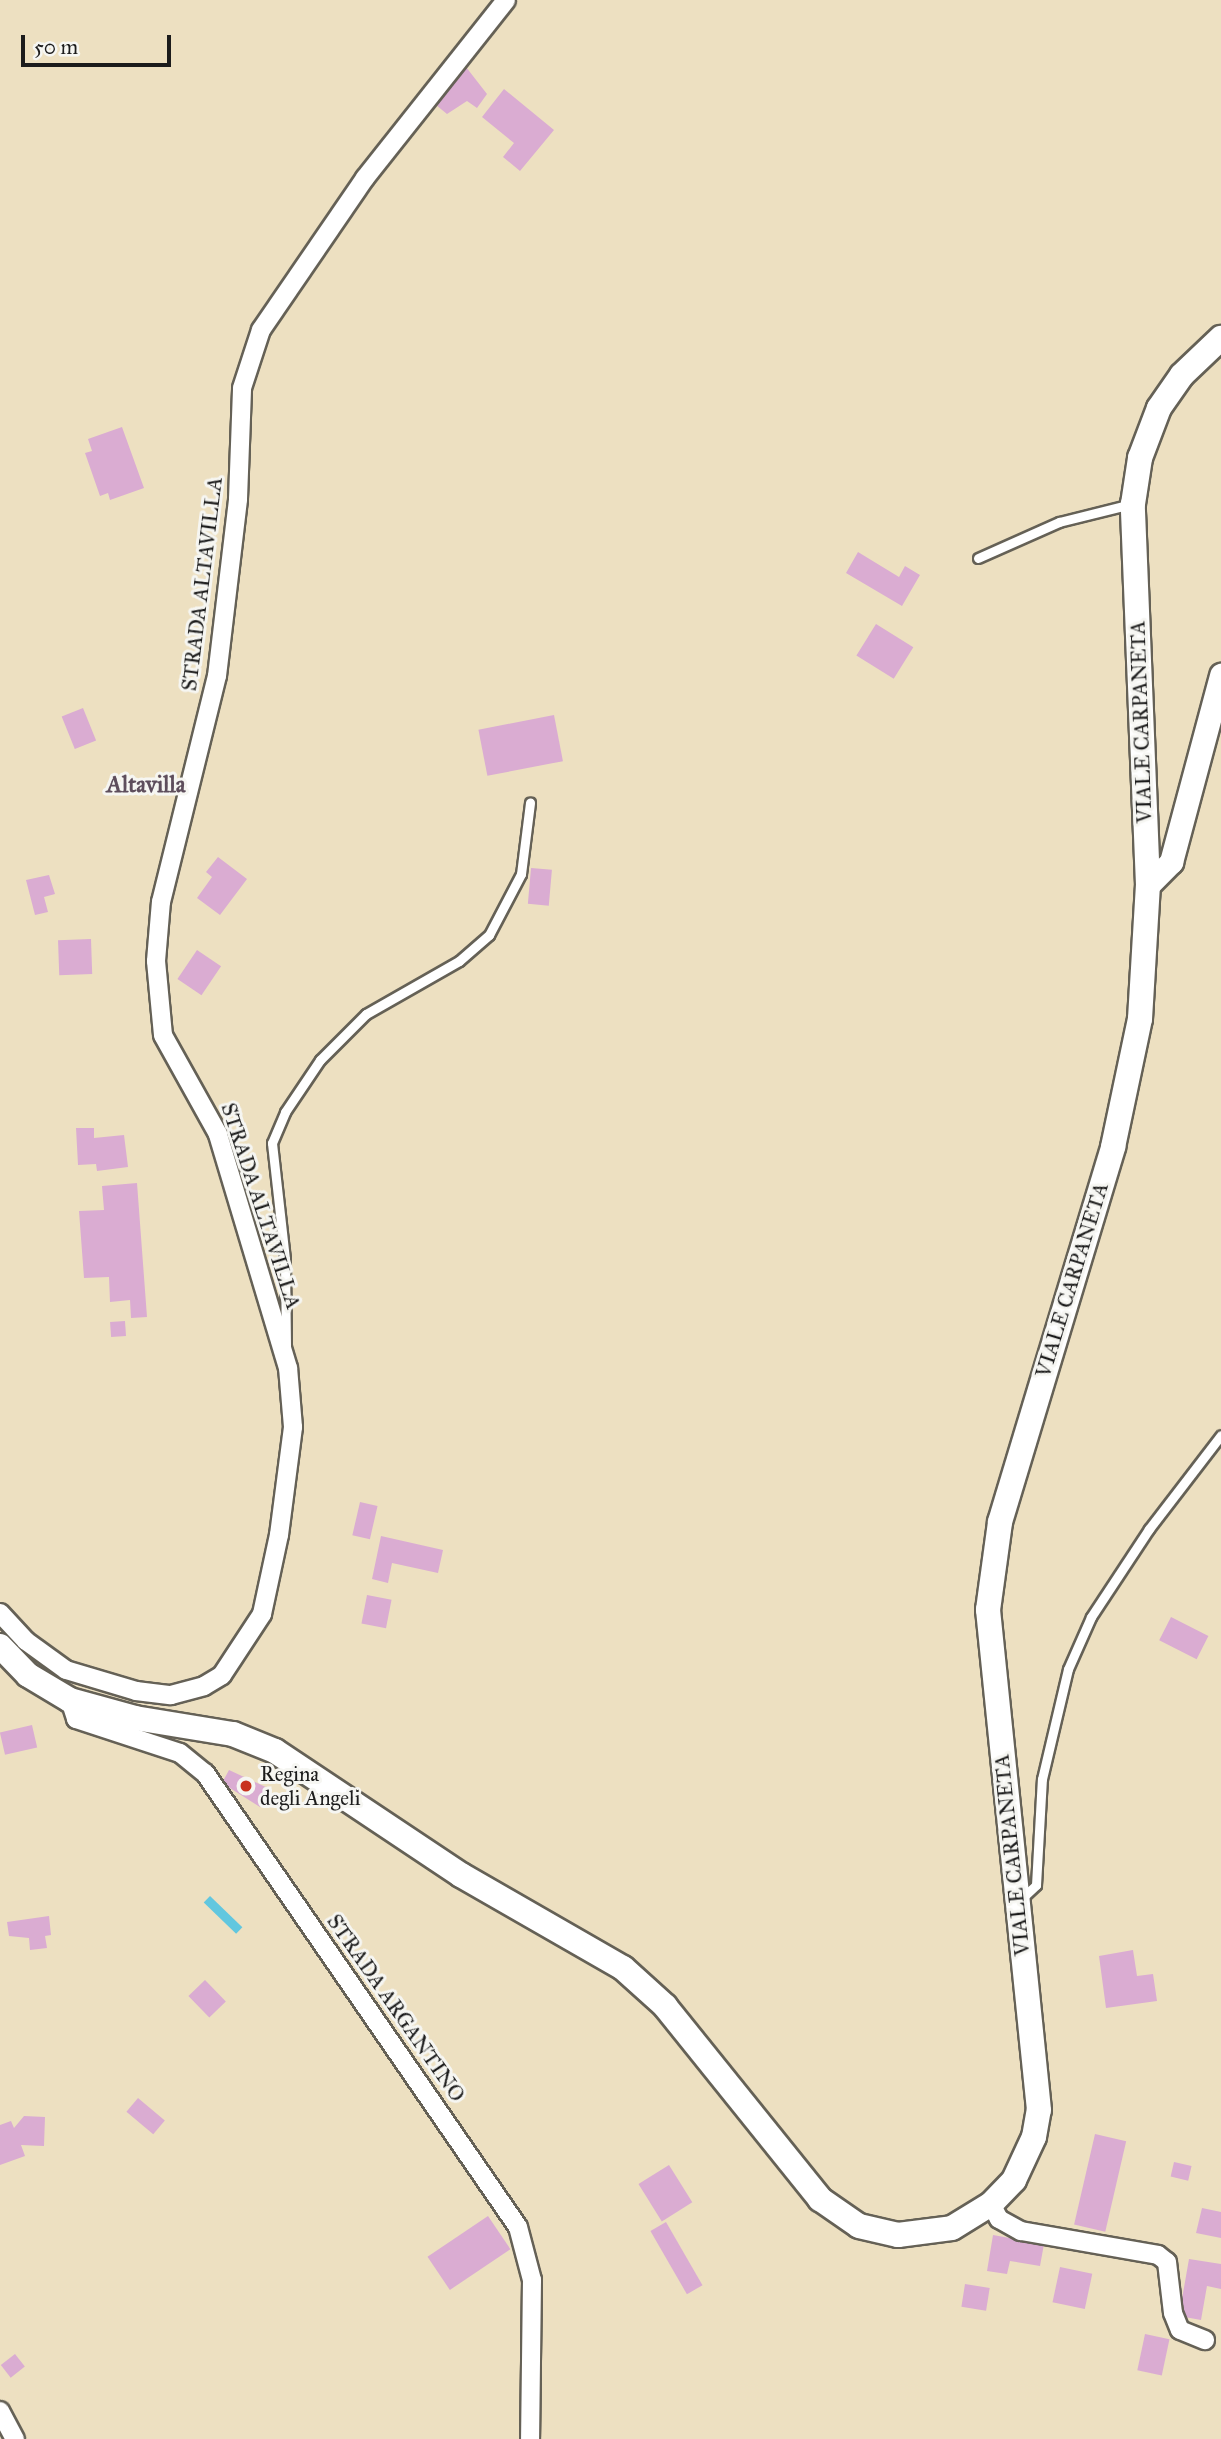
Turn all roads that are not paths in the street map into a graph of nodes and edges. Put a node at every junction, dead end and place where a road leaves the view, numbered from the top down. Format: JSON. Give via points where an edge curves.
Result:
{"nodes":[{"id":1,"x":506,"y":0,"type":"edge"},
{"id":2,"x":1221,"y":338,"type":"edge"},
{"id":3,"x":1133,"y":504,"type":"junction"},
{"id":4,"x":978,"y":558,"type":"dead end"},
{"id":5,"x":1221,"y":675,"type":"edge"},
{"id":6,"x":530,"y":803,"type":"dead end"},
{"id":7,"x":1148,"y":885,"type":"junction"},
{"id":8,"x":285,"y":1355,"type":"junction"},
{"id":9,"x":1221,"y":1435,"type":"edge"},
{"id":10,"x":0,"y":1614,"type":"edge"},
{"id":11,"x":0,"y":1646,"type":"edge"},
{"id":12,"x":70,"y":1700,"type":"junction"},
{"id":13,"x":1015,"y":1902,"type":"junction"},
{"id":14,"x":991,"y":2204,"type":"junction"},
{"id":15,"x":1205,"y":2340,"type":"dead end"},
{"id":16,"x":0,"y":2411,"type":"edge"},
{"id":17,"x":15,"y":2439,"type":"edge"},
{"id":18,"x":530,"y":2439,"type":"edge"}],
"edges":[{"from":1,"to":8,"type":"street","name":"STRADA ALTAVILLA","via":[[365,178],[272,308],[242,388],[238,499],[217,676],[161,902],[156,961],[163,1035],[218,1134]]},
{"from":2,"to":3,"type":"main road","name":"VIALE CARPANETA","via":[[1182,375],[1159,408],[1140,458]]},
{"from":3,"to":4,"type":"lane","via":[[1059,522]]},
{"from":3,"to":7,"type":"main road","name":"VIALE CARPANETA"},
{"from":5,"to":7,"type":"street","via":[[1174,852],[1165,872]]},
{"from":6,"to":8,"type":"lane","via":[[521,874],[489,935],[460,961],[366,1014],[320,1060],[285,1111],[272,1143],[285,1259]]},
{"from":7,"to":13,"type":"main road","name":"VIALE CARPANETA","via":[[1140,1018],[1113,1147],[1007,1495],[989,1598]]},
{"from":8,"to":10,"type":"street","name":"STRADA ALTAVILLA","via":[[293,1427],[272,1574],[262,1614],[222,1675],[204,1686],[171,1695],[97,1682],[66,1670],[26,1641]]},
{"from":9,"to":13,"type":"lane","via":[[1149,1529],[1091,1617],[1068,1669],[1042,1779],[1036,1885]]},
{"from":11,"to":12,"type":"main road","name":"VIALE CARPANETA","via":[[28,1675]]},
{"from":12,"to":14,"type":"main road","name":"VIALE CARPANETA","via":[[135,1718],[233,1734],[275,1751],[461,1875],[623,1968],[665,2006],[820,2199],[859,2226],[898,2235],[952,2228]]},
{"from":12,"to":18,"type":"street","name":"STRADA ARGANTINO","via":[[76,1719],[180,1753],[205,1773],[518,2227],[532,2280]]},
{"from":13,"to":14,"type":"main road","name":"VIALE CARPANETA","via":[[1039,2110],[1027,2157],[1014,2180]]},
{"from":14,"to":15,"type":"street","via":[[999,2219],[1020,2231],[1158,2255],[1167,2262],[1173,2313],[1180,2330]]},
{"from":16,"to":17,"type":"street"}]}
